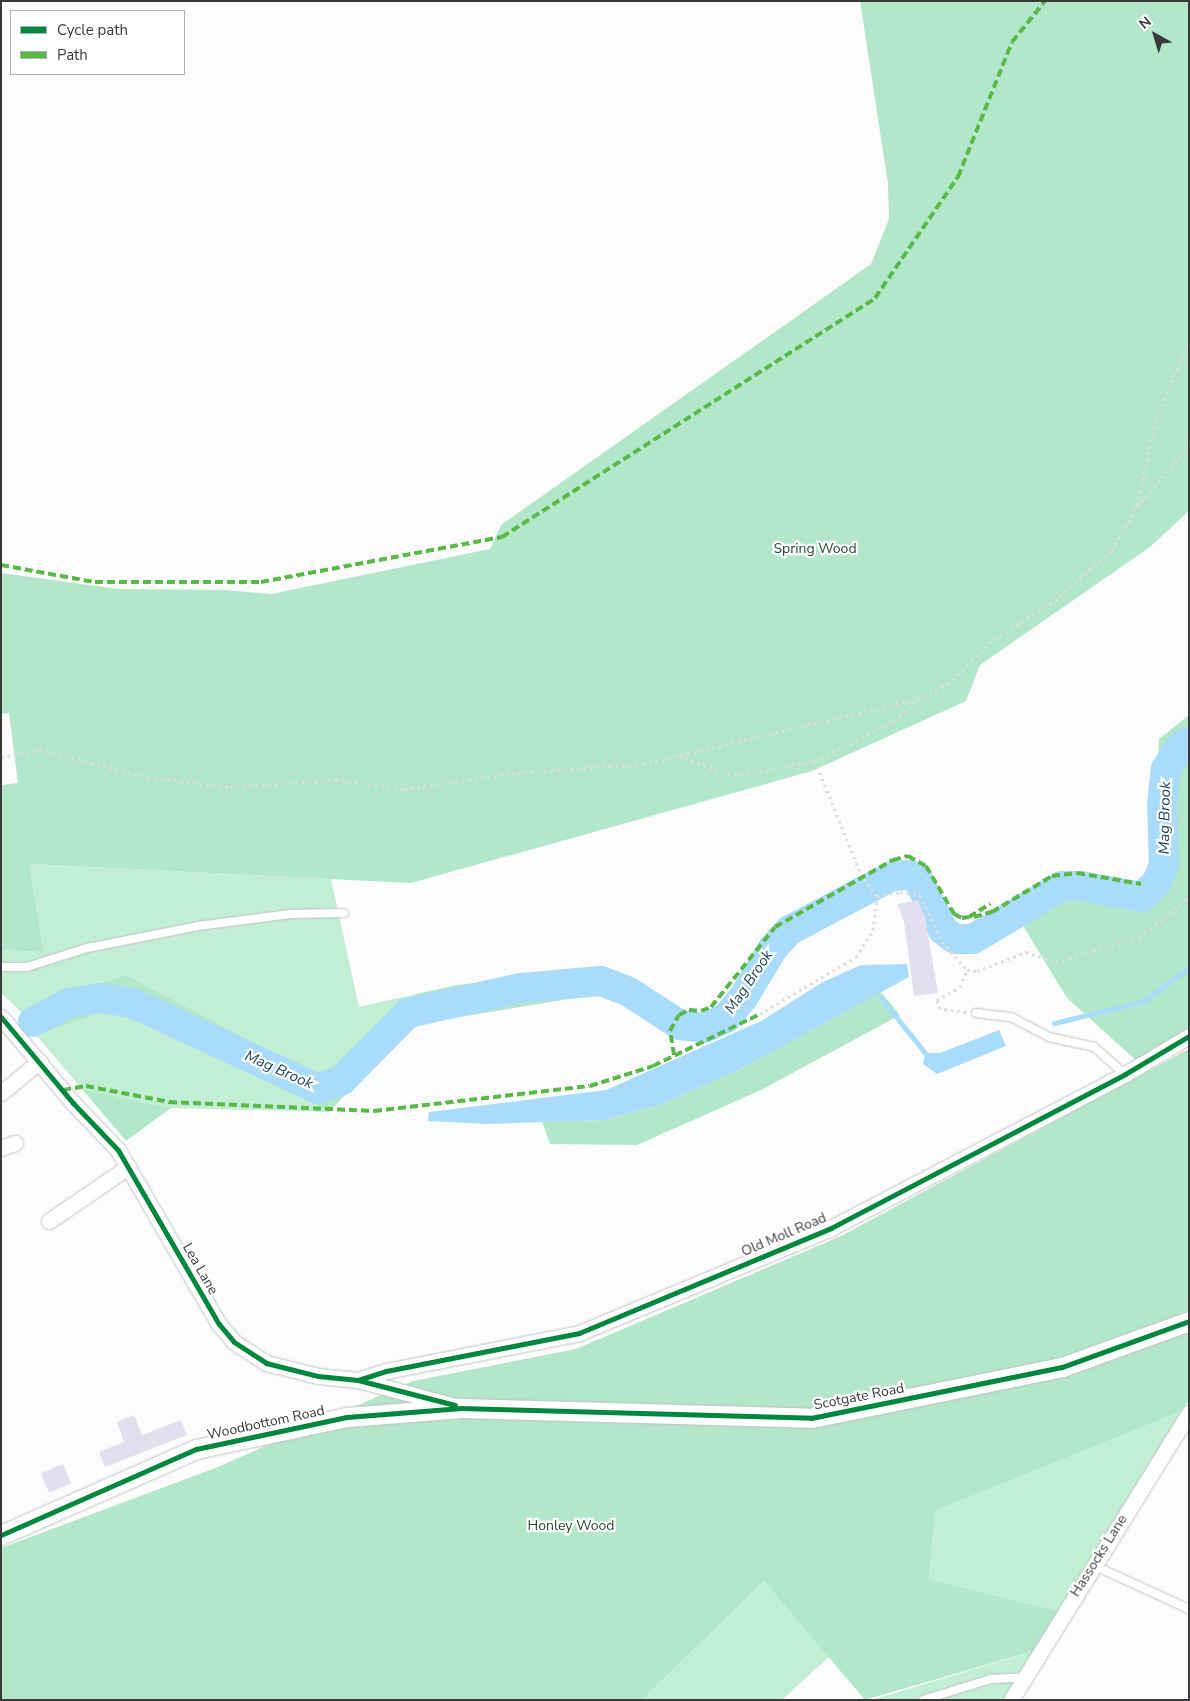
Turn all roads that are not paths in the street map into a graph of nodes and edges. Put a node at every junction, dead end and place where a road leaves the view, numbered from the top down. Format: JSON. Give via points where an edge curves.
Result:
{"nodes":[{"id":1,"x":344,"y":913,"type":"dead end"},
{"id":2,"x":1,"y":967,"type":"edge"},
{"id":3,"x":976,"y":1013,"type":"road end"},
{"id":4,"x":1,"y":1017,"type":"edge"},
{"id":5,"x":1189,"y":1036,"type":"edge"},
{"id":6,"x":40,"y":1061,"type":"junction"},
{"id":7,"x":1125,"y":1074,"type":"junction"},
{"id":8,"x":1,"y":1093,"type":"edge"},
{"id":9,"x":128,"y":1168,"type":"junction"},
{"id":10,"x":50,"y":1220,"type":"dead end"},
{"id":11,"x":1189,"y":1321,"type":"edge"},
{"id":12,"x":358,"y":1380,"type":"junction"},
{"id":13,"x":462,"y":1408,"type":"junction"},
{"id":14,"x":1189,"y":1413,"type":"edge"},
{"id":15,"x":1,"y":1535,"type":"edge"},
{"id":16,"x":1093,"y":1565,"type":"junction"},
{"id":17,"x":1189,"y":1609,"type":"edge"},
{"id":18,"x":1025,"y":1677,"type":"junction"},
{"id":19,"x":923,"y":1700,"type":"edge"},
{"id":20,"x":1011,"y":1700,"type":"edge"}],
"edges":[{"from":1,"to":2,"type":"lane","via":[[290,914],[198,926],[87,948],[27,967]]},
{"from":3,"to":7,"type":"lane","via":[[1011,1017],[1049,1038],[1094,1047]]},
{"from":4,"to":6,"type":"street","name":"Lea Lane"},
{"from":5,"to":7,"type":"street","name":"Old Moll Road"},
{"from":6,"to":8,"type":"street"},
{"from":6,"to":9,"type":"street","name":"Lea Lane","via":[[118,1150]]},
{"from":7,"to":12,"type":"street","name":"Old Moll Road","via":[[831,1228],[579,1332]]},
{"from":9,"to":10,"type":"street"},
{"from":9,"to":12,"type":"street","name":"Lea Lane","via":[[219,1324],[234,1342],[266,1363],[318,1376]]},
{"from":11,"to":13,"type":"street","name":"Scotgate Road","via":[[1062,1367],[811,1418]]},
{"from":12,"to":13,"type":"street","name":"Lea Lane"},
{"from":13,"to":15,"type":"street","name":"Woodbottom Road","via":[[346,1417],[196,1449]]},
{"from":14,"to":16,"type":"street","name":"Hassocks Lane"},
{"from":16,"to":17,"type":"lane"},
{"from":16,"to":18,"type":"street","name":"Hassocks Lane"},
{"from":18,"to":19,"type":"lane","via":[[991,1679]]},
{"from":18,"to":20,"type":"street","name":"Hassocks Lane"}]}
